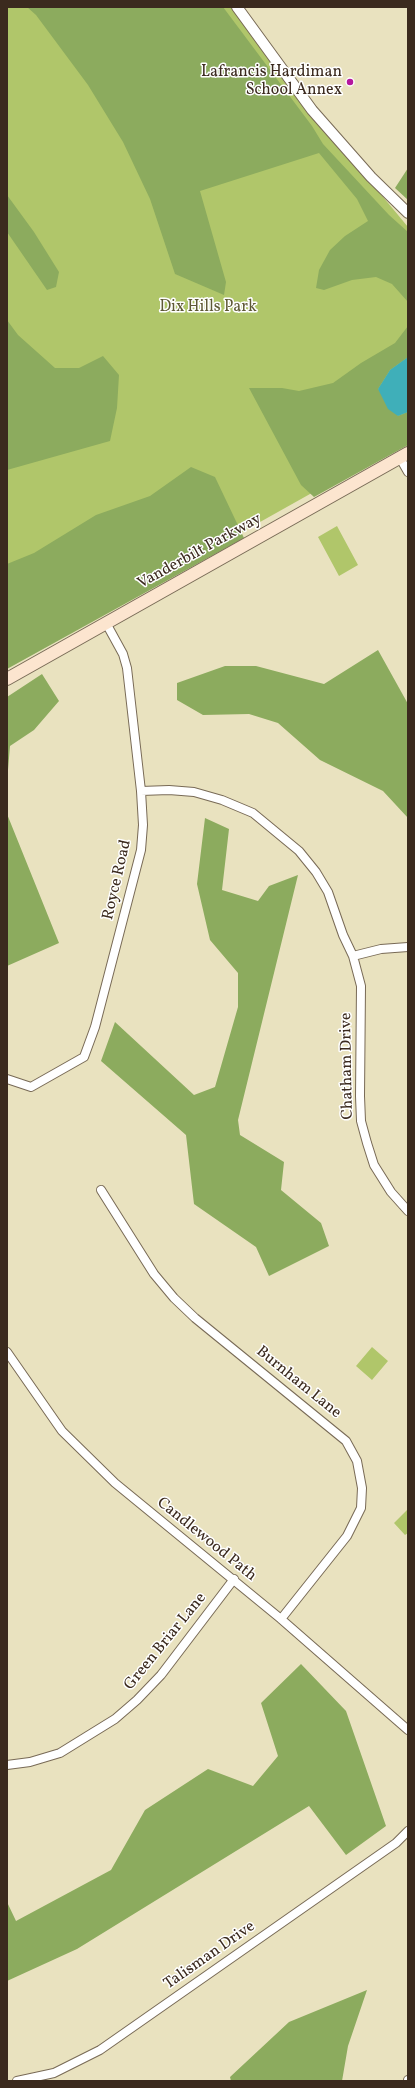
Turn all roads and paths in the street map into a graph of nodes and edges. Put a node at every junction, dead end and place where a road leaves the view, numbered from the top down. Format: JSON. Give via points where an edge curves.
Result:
{"nodes":[{"id":1,"x":237,"y":7,"type":"edge"},
{"id":2,"x":408,"y":213,"type":"edge"},
{"id":3,"x":404,"y":456,"type":"edge"},
{"id":4,"x":408,"y":472,"type":"edge"},
{"id":5,"x":106,"y":623,"type":"junction"},
{"id":6,"x":7,"y":679,"type":"edge"},
{"id":7,"x":141,"y":791,"type":"junction"},
{"id":8,"x":408,"y":948,"type":"edge"},
{"id":9,"x":353,"y":956,"type":"junction"},
{"id":10,"x":7,"y":1079,"type":"edge"},
{"id":11,"x":101,"y":1190,"type":"dead end"},
{"id":12,"x":408,"y":1211,"type":"edge"},
{"id":13,"x":7,"y":1352,"type":"edge"},
{"id":14,"x":234,"y":1579,"type":"junction"},
{"id":15,"x":281,"y":1619,"type":"junction"},
{"id":16,"x":408,"y":1730,"type":"edge"},
{"id":17,"x":7,"y":1765,"type":"edge"},
{"id":18,"x":408,"y":1831,"type":"edge"},
{"id":19,"x":55,"y":2077,"type":"edge"},
{"id":20,"x":17,"y":2081,"type":"edge"}],
"edges":[{"from":1,"to":2,"type":"street","via":[[312,110],[371,177]]},
{"from":3,"to":4,"type":"street"},
{"from":3,"to":5,"type":"main road","name":"Vanderbilt Parkway"},
{"from":5,"to":6,"type":"main road","name":"Vanderbilt Parkway"},
{"from":5,"to":7,"type":"street","name":"Royce Road","via":[[127,668]]},
{"from":7,"to":9,"type":"street","name":"Chatham Drive","via":[[194,792],[253,813],[300,851],[316,872],[328,892],[343,936]]},
{"from":7,"to":10,"type":"street","name":"Royce Road","via":[[141,850],[95,1027],[84,1057],[31,1087]]},
{"from":8,"to":9,"type":"street","via":[[381,949]]},
{"from":9,"to":12,"type":"street","name":"Chatham Drive","via":[[361,986],[361,1122],[374,1165],[391,1192]]},
{"from":11,"to":15,"type":"street","name":"Burnham Lane","via":[[154,1274],[174,1298],[346,1441],[358,1461],[362,1488],[361,1508],[347,1536]]},
{"from":13,"to":14,"type":"street","name":"Candlewood Path","via":[[62,1431],[115,1483]]},
{"from":14,"to":15,"type":"street","name":"Candlewood Path"},
{"from":14,"to":17,"type":"street","name":"Green Briar Lane","via":[[161,1675],[137,1700],[115,1718],[60,1753],[30,1762]]},
{"from":15,"to":16,"type":"street","name":"Candlewood Path"},
{"from":18,"to":19,"type":"street","name":"Talisman Drive","via":[[396,1843],[106,2046]]},
{"from":19,"to":20,"type":"street","name":"Talisman Drive"}]}
